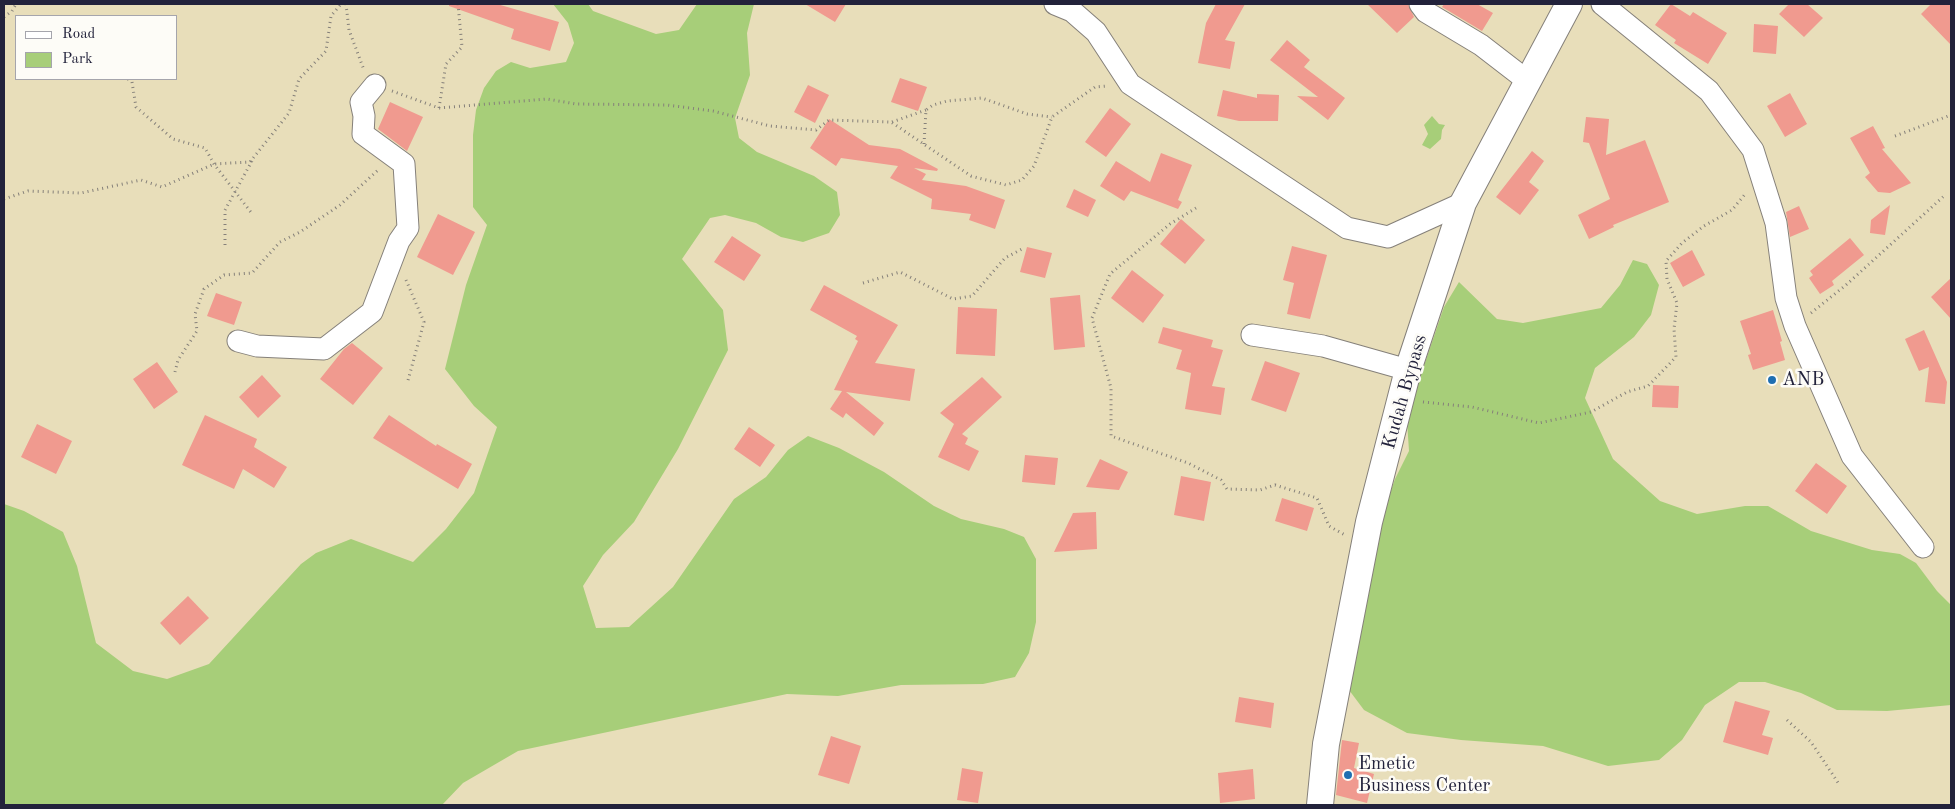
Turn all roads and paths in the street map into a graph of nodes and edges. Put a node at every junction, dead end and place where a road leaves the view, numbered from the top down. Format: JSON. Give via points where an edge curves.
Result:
{"nodes":[{"id":1,"x":16,"y":4,"type":"edge"},
{"id":2,"x":341,"y":4,"type":"edge"},
{"id":3,"x":346,"y":4,"type":"edge"},
{"id":4,"x":458,"y":4,"type":"edge"},
{"id":5,"x":1054,"y":4,"type":"edge"},
{"id":6,"x":1420,"y":4,"type":"edge"},
{"id":7,"x":1569,"y":4,"type":"edge"},
{"id":8,"x":1602,"y":4,"type":"edge"},
{"id":9,"x":4,"y":17,"type":"edge"},
{"id":10,"x":129,"y":80,"type":"edge"},
{"id":11,"x":1529,"y":82,"type":"junction"},
{"id":12,"x":375,"y":84,"type":"junction"},
{"id":13,"x":1130,"y":84,"type":"junction"},
{"id":14,"x":439,"y":108,"type":"junction"},
{"id":15,"x":926,"y":110,"type":"junction"},
{"id":16,"x":1951,"y":115,"type":"edge"},
{"id":17,"x":1052,"y":117,"type":"junction"},
{"id":18,"x":892,"y":122,"type":"junction"},
{"id":19,"x":1895,"y":136,"type":"dead end"},
{"id":20,"x":924,"y":144,"type":"junction"},
{"id":21,"x":255,"y":156,"type":"junction"},
{"id":22,"x":214,"y":164,"type":"junction"},
{"id":23,"x":404,"y":164,"type":"junction"},
{"id":24,"x":1761,"y":176,"type":"junction"},
{"id":25,"x":236,"y":191,"type":"junction"},
{"id":26,"x":1944,"y":196,"type":"dead end"},
{"id":27,"x":4,"y":199,"type":"edge"},
{"id":28,"x":1463,"y":203,"type":"junction"},
{"id":29,"x":1196,"y":208,"type":"dead end"},
{"id":30,"x":253,"y":215,"type":"dead end"},
{"id":31,"x":225,"y":245,"type":"dead end"},
{"id":32,"x":397,"y":248,"type":"junction"},
{"id":33,"x":1022,"y":249,"type":"dead end"},
{"id":34,"x":863,"y":283,"type":"dead end"},
{"id":35,"x":1795,"y":326,"type":"junction"},
{"id":36,"x":1252,"y":335,"type":"dead end"},
{"id":37,"x":238,"y":341,"type":"dead end"},
{"id":38,"x":1408,"y":370,"type":"junction"},
{"id":39,"x":175,"y":372,"type":"dead end"},
{"id":40,"x":407,"y":384,"type":"dead end"},
{"id":41,"x":1400,"y":401,"type":"junction"},
{"id":42,"x":1365,"y":547,"type":"junction"},
{"id":43,"x":1923,"y":547,"type":"dead end"},
{"id":44,"x":1787,"y":720,"type":"dead end"},
{"id":45,"x":1839,"y":784,"type":"dead end"},
{"id":46,"x":1320,"y":805,"type":"edge"}],
"edges":[{"from":1,"to":9,"type":"path"},
{"from":2,"to":21,"type":"path","via":[[331,16],[326,51],[299,79],[289,112]]},
{"from":3,"to":12,"type":"path","via":[[349,30],[362,68]]},
{"from":4,"to":14,"type":"path","via":[[462,47],[446,64]]},
{"from":5,"to":13,"type":"street","via":[[1072,11],[1096,32]]},
{"from":6,"to":11,"type":"street","via":[[1426,12],[1481,45]]},
{"from":7,"to":11,"type":"street","name":"Kudah Bypass"},
{"from":8,"to":24,"type":"street","via":[[1709,91],[1753,150]]},
{"from":10,"to":22,"type":"path","via":[[136,107],[173,139],[206,148]]},
{"from":11,"to":28,"type":"street","name":"Kudah Bypass"},
{"from":12,"to":14,"type":"path"},
{"from":12,"to":23,"type":"street","via":[[361,102],[363,134]]},
{"from":13,"to":17,"type":"path","via":[[1095,88]]},
{"from":13,"to":28,"type":"street","via":[[1347,228],[1388,237]]},
{"from":14,"to":18,"type":"path","via":[[547,99],[576,104],[667,105],[713,111],[770,126],[816,130],[830,120]]},
{"from":15,"to":17,"type":"path","via":[[947,101],[982,98],[1027,114]]},
{"from":15,"to":18,"type":"path"},
{"from":15,"to":20,"type":"path"},
{"from":16,"to":19,"type":"path"},
{"from":17,"to":20,"type":"path","via":[[1034,166],[1022,180],[1006,185],[971,176]]},
{"from":18,"to":20,"type":"path"},
{"from":21,"to":22,"type":"path","via":[[250,162]]},
{"from":21,"to":25,"type":"path"},
{"from":22,"to":25,"type":"path"},
{"from":22,"to":27,"type":"path","via":[[162,187],[141,180],[81,193],[28,191]]},
{"from":23,"to":32,"type":"street","via":[[408,228]]},
{"from":23,"to":39,"type":"path","via":[[378,170],[340,205],[280,242],[252,273],[224,275],[204,289],[195,314],[197,331],[178,360]]},
{"from":24,"to":35,"type":"street","via":[[1776,222],[1786,298]]},
{"from":24,"to":41,"type":"path","via":[[1732,210],[1696,232],[1666,261],[1667,279],[1676,303],[1676,358],[1648,386],[1627,392],[1591,412],[1539,423],[1472,407]]},
{"from":25,"to":30,"type":"path"},
{"from":25,"to":31,"type":"path","via":[[225,210]]},
{"from":26,"to":35,"type":"path","via":[[1846,285]]},
{"from":28,"to":38,"type":"street","name":"Kudah Bypass"},
{"from":29,"to":42,"type":"path","via":[[1170,224],[1110,274],[1092,318],[1111,388],[1111,436],[1188,464],[1221,480],[1227,490],[1260,490],[1275,485],[1317,498],[1329,526]]},
{"from":32,"to":37,"type":"street","via":[[372,312],[324,349],[257,346]]},
{"from":32,"to":40,"type":"path","via":[[424,322]]},
{"from":33,"to":34,"type":"path","via":[[1005,258],[972,296],[953,299],[900,272]]},
{"from":35,"to":43,"type":"street","via":[[1852,456]]},
{"from":36,"to":38,"type":"street","via":[[1323,346]]},
{"from":38,"to":41,"type":"street","name":"Kudah Bypass"},
{"from":41,"to":42,"type":"street","name":"Kudah Bypass"},
{"from":42,"to":46,"type":"street","name":"Kudah Bypass","via":[[1326,744]]},
{"from":44,"to":45,"type":"path","via":[[1811,742]]}]}
